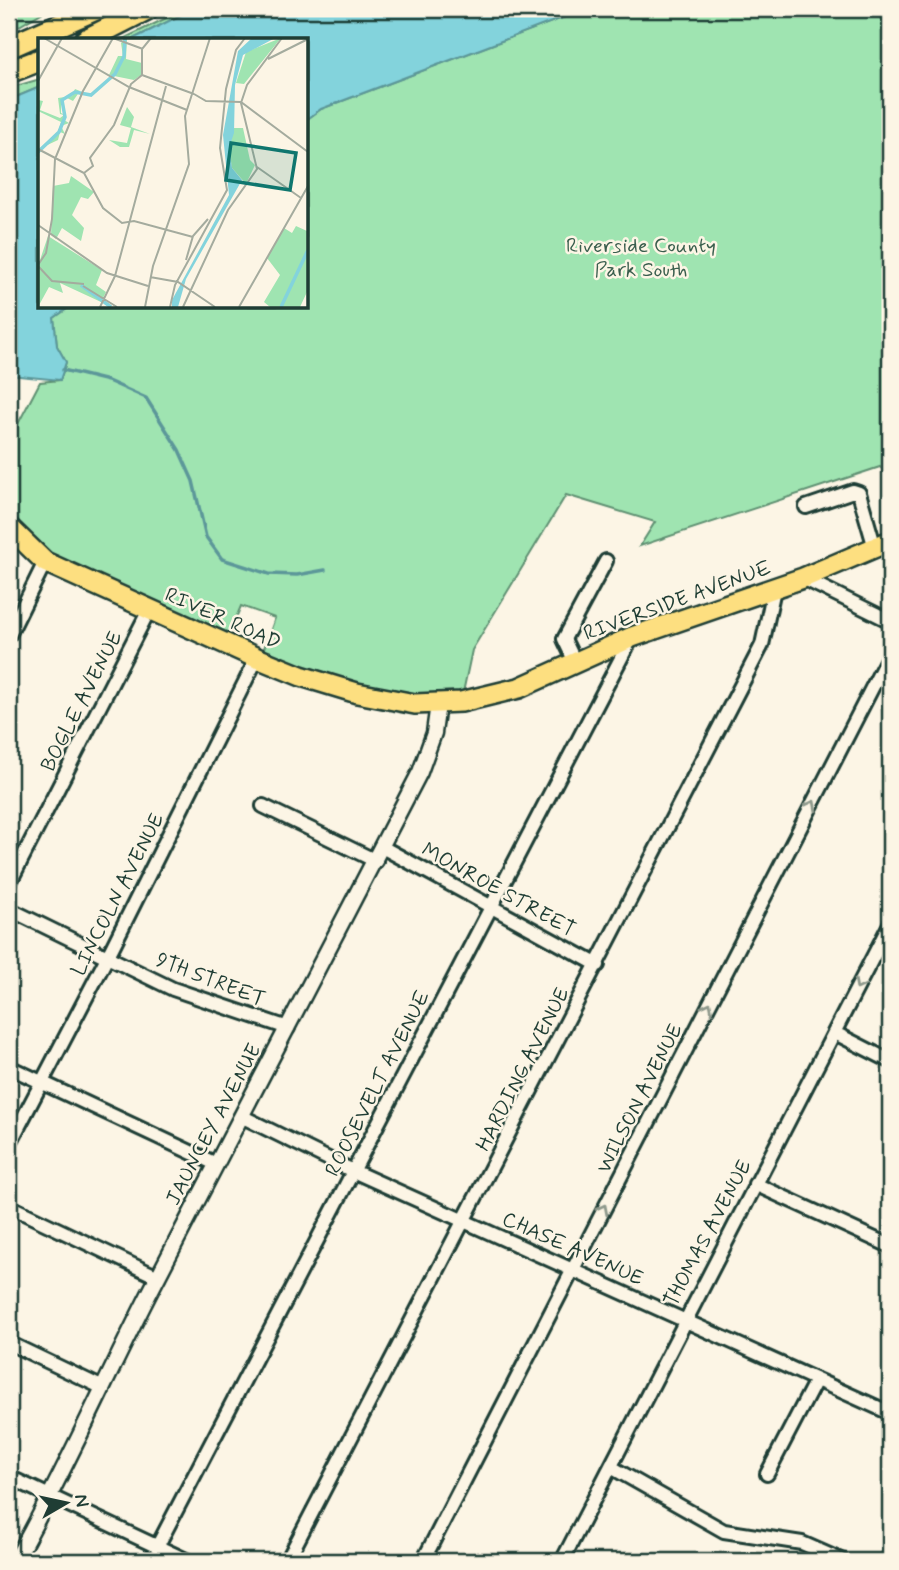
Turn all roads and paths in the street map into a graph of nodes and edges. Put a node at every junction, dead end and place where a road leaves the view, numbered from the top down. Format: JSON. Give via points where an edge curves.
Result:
{"nodes":[{"id":1,"x":96,"y":9,"type":"edge"},
{"id":2,"x":147,"y":9,"type":"edge"},
{"id":3,"x":90,"y":38,"type":"edge"},
{"id":4,"x":9,"y":47,"type":"edge"},
{"id":5,"x":38,"y":62,"type":"edge"},
{"id":6,"x":9,"y":72,"type":"edge"},
{"id":7,"x":806,"y":507,"type":"dead end"},
{"id":8,"x":9,"y":527,"type":"edge"},
{"id":9,"x":883,"y":544,"type":"edge"},
{"id":10,"x":606,"y":561,"type":"dead end"},
{"id":11,"x":45,"y":562,"type":"junction"},
{"id":12,"x":803,"y":578,"type":"junction"},
{"id":13,"x":774,"y":589,"type":"junction"},
{"id":14,"x":149,"y":610,"type":"junction"},
{"id":15,"x":890,"y":621,"type":"edge"},
{"id":16,"x":9,"y":635,"type":"edge"},
{"id":17,"x":632,"y":637,"type":"junction"},
{"id":18,"x":890,"y":653,"type":"edge"},
{"id":19,"x":257,"y":658,"type":"junction"},
{"id":20,"x":575,"y":662,"type":"junction"},
{"id":21,"x":438,"y":704,"type":"junction"},
{"id":22,"x":263,"y":806,"type":"dead end"},
{"id":23,"x":382,"y":847,"type":"junction"},
{"id":24,"x":376,"y":861,"type":"junction"},
{"id":25,"x":9,"y":884,"type":"edge"},
{"id":26,"x":491,"y":905,"type":"junction"},
{"id":27,"x":9,"y":909,"type":"edge"},
{"id":28,"x":890,"y":924,"type":"edge"},
{"id":29,"x":108,"y":956,"type":"junction"},
{"id":30,"x":598,"y":965,"type":"junction"},
{"id":31,"x":288,"y":1028,"type":"junction"},
{"id":32,"x":835,"y":1033,"type":"junction"},
{"id":33,"x":890,"y":1061,"type":"edge"},
{"id":34,"x":9,"y":1067,"type":"edge"},
{"id":35,"x":41,"y":1085,"type":"junction"},
{"id":36,"x":241,"y":1116,"type":"junction"},
{"id":37,"x":9,"y":1145,"type":"edge"},
{"id":38,"x":216,"y":1164,"type":"junction"},
{"id":39,"x":354,"y":1171,"type":"junction"},
{"id":40,"x":755,"y":1184,"type":"junction"},
{"id":41,"x":9,"y":1206,"type":"edge"},
{"id":42,"x":466,"y":1221,"type":"junction"},
{"id":43,"x":890,"y":1245,"type":"edge"},
{"id":44,"x":572,"y":1270,"type":"junction"},
{"id":45,"x":158,"y":1277,"type":"junction"},
{"id":46,"x":684,"y":1319,"type":"junction"},
{"id":47,"x":9,"y":1343,"type":"edge"},
{"id":48,"x":816,"y":1380,"type":"junction"},
{"id":49,"x":101,"y":1387,"type":"junction"},
{"id":50,"x":890,"y":1413,"type":"edge"},
{"id":51,"x":611,"y":1467,"type":"junction"},
{"id":52,"x":767,"y":1474,"type":"dead end"},
{"id":53,"x":9,"y":1477,"type":"edge"},
{"id":54,"x":51,"y":1497,"type":"junction"},
{"id":55,"x":157,"y":1547,"type":"junction"},
{"id":56,"x":15,"y":1561,"type":"edge"},
{"id":57,"x":188,"y":1561,"type":"edge"},
{"id":58,"x":287,"y":1561,"type":"edge"},
{"id":59,"x":423,"y":1561,"type":"edge"},
{"id":60,"x":562,"y":1561,"type":"edge"},
{"id":61,"x":843,"y":1561,"type":"edge"}],
"edges":[{"from":1,"to":4,"type":"highway"},
{"from":2,"to":3,"type":"highway"},
{"from":5,"to":6,"type":"highway"},
{"from":7,"to":9,"type":"street","via":[[859,493]]},
{"from":8,"to":11,"type":"main road","name":"RIVER ROAD"},
{"from":9,"to":12,"type":"main road","name":"RIVERSIDE AVENUE"},
{"from":10,"to":20,"type":"street","via":[[564,639]]},
{"from":11,"to":14,"type":"main road","name":"RIVER ROAD"},
{"from":11,"to":16,"type":"street"},
{"from":12,"to":13,"type":"main road","name":"RIVERSIDE AVENUE"},
{"from":12,"to":15,"type":"street"},
{"from":13,"to":17,"type":"main road","name":"RIVERSIDE AVENUE"},
{"from":13,"to":30,"type":"street","name":"HARDING AVENUE","via":[[762,645]]},
{"from":14,"to":19,"type":"main road","name":"RIVER ROAD"},
{"from":14,"to":25,"type":"street","name":"BOGLE AVENUE"},
{"from":17,"to":20,"type":"main road","name":"RIVERSIDE AVENUE"},
{"from":17,"to":26,"type":"street","name":"ROOSEVELT AVENUE"},
{"from":44,"to":18,"type":"street","name":"WILSON AVENUE","one_way":true},
{"from":19,"to":21,"type":"main road","name":"RIVER ROAD","via":[[357,693]]},
{"from":19,"to":29,"type":"street","name":"LINCOLN AVENUE"},
{"from":20,"to":21,"type":"main road","name":"RIVERSIDE AVENUE","via":[[491,696]]},
{"from":21,"to":23,"type":"street","name":"JAUNCEY AVENUE","via":[[430,749]]},
{"from":22,"to":24,"type":"street"},
{"from":23,"to":24,"type":"street","name":"JAUNCEY AVENUE"},
{"from":23,"to":26,"type":"street","name":"MONROE STREET"},
{"from":24,"to":31,"type":"street","name":"JAUNCEY AVENUE"},
{"from":26,"to":30,"type":"street","name":"MONROE STREET"},
{"from":26,"to":39,"type":"street","name":"ROOSEVELT AVENUE"},
{"from":27,"to":29,"type":"street","name":"9TH STREET"},
{"from":28,"to":32,"type":"street","name":"THOMAS AVENUE","one_way":true},
{"from":29,"to":31,"type":"street","name":"9TH STREET","via":[[173,989]]},
{"from":29,"to":35,"type":"street","name":"LINCOLN AVENUE"},
{"from":30,"to":42,"type":"street","name":"HARDING AVENUE"},
{"from":31,"to":36,"type":"street","name":"JAUNCEY AVENUE"},
{"from":32,"to":33,"type":"street"},
{"from":32,"to":40,"type":"street","name":"THOMAS AVENUE"},
{"from":34,"to":35,"type":"street"},
{"from":35,"to":37,"type":"street","name":"LINCOLN AVENUE"},
{"from":35,"to":38,"type":"street"},
{"from":36,"to":38,"type":"street","name":"JAUNCEY AVENUE"},
{"from":36,"to":39,"type":"street","name":"CHASE AVENUE"},
{"from":38,"to":45,"type":"street","name":"JAUNCEY AVENUE"},
{"from":39,"to":42,"type":"street","name":"CHASE AVENUE"},
{"from":39,"to":55,"type":"street","name":"ROOSEVELT AVENUE"},
{"from":40,"to":43,"type":"street"},
{"from":40,"to":46,"type":"street","name":"THOMAS AVENUE"},
{"from":41,"to":45,"type":"street"},
{"from":42,"to":44,"type":"street","name":"CHASE AVENUE"},
{"from":42,"to":58,"type":"street","name":"HARDING AVENUE"},
{"from":44,"to":46,"type":"street","name":"CHASE AVENUE"},
{"from":44,"to":59,"type":"street","name":"WILSON AVENUE"},
{"from":45,"to":49,"type":"street","name":"JAUNCEY AVENUE"},
{"from":46,"to":48,"type":"street","name":"CHASE AVENUE"},
{"from":46,"to":51,"type":"street","name":"THOMAS AVENUE"},
{"from":47,"to":49,"type":"street"},
{"from":48,"to":50,"type":"street","name":"CHASE AVENUE"},
{"from":48,"to":52,"type":"street"},
{"from":49,"to":54,"type":"street","name":"JAUNCEY AVENUE"},
{"from":51,"to":60,"type":"street","name":"THOMAS AVENUE"},
{"from":51,"to":61,"type":"street","via":[[724,1531],[802,1543]]},
{"from":53,"to":54,"type":"street"},
{"from":54,"to":55,"type":"street"},
{"from":54,"to":56,"type":"street","name":"JAUNCEY AVENUE"},
{"from":55,"to":57,"type":"street"}]}
